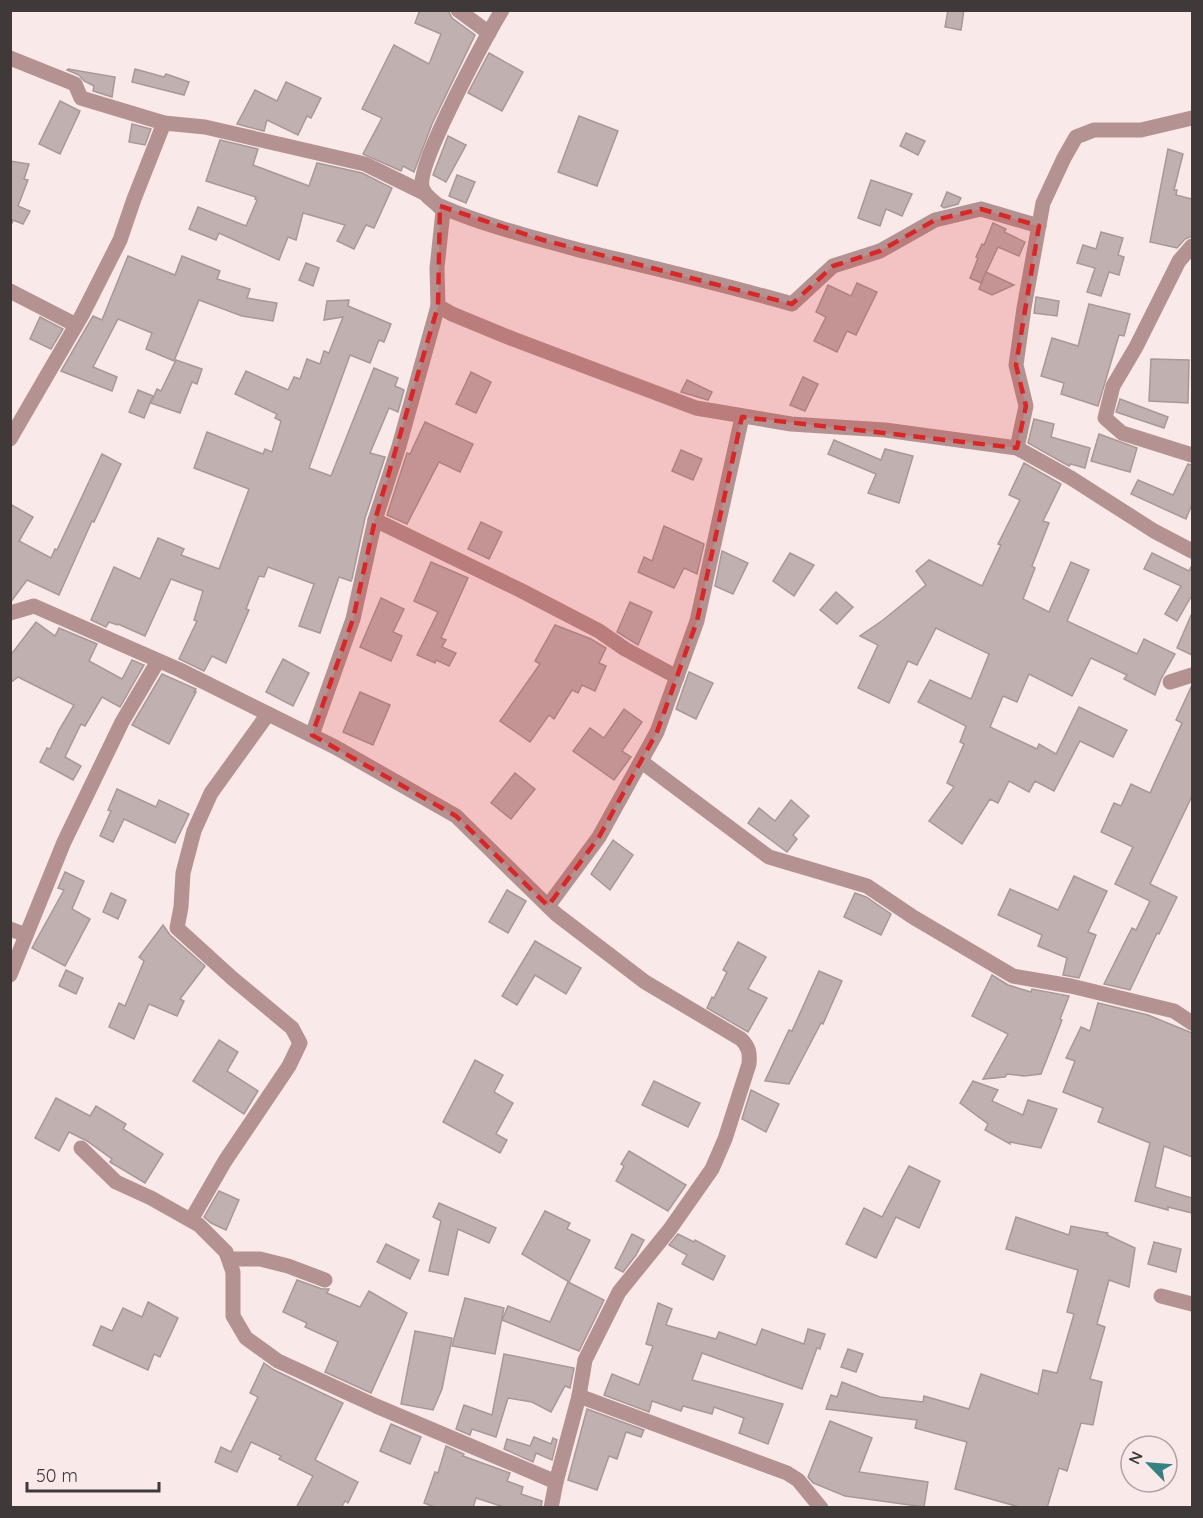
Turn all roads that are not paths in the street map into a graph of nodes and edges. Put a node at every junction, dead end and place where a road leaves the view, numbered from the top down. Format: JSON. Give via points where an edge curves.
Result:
{"nodes":[{"id":1,"x":458,"y":10,"type":"edge"},
{"id":2,"x":502,"y":10,"type":"edge"},
{"id":3,"x":489,"y":33,"type":"junction"},
{"id":4,"x":10,"y":58,"type":"edge"},
{"id":5,"x":1192,"y":118,"type":"edge"},
{"id":6,"x":164,"y":123,"type":"junction"},
{"id":7,"x":424,"y":193,"type":"junction"},
{"id":8,"x":440,"y":206,"type":"junction"},
{"id":9,"x":1039,"y":226,"type":"junction"},
{"id":10,"x":1192,"y":246,"type":"edge"},
{"id":11,"x":10,"y":291,"type":"edge"},
{"id":12,"x":438,"y":306,"type":"junction"},
{"id":13,"x":76,"y":325,"type":"junction"},
{"id":14,"x":742,"y":417,"type":"junction"},
{"id":15,"x":10,"y":439,"type":"edge"},
{"id":16,"x":1017,"y":448,"type":"junction"},
{"id":17,"x":1192,"y":455,"type":"edge"},
{"id":18,"x":375,"y":520,"type":"junction"},
{"id":19,"x":1192,"y":551,"type":"edge"},
{"id":20,"x":10,"y":613,"type":"edge"},
{"id":21,"x":158,"y":661,"type":"junction"},
{"id":22,"x":1192,"y":675,"type":"edge"},
{"id":23,"x":677,"y":677,"type":"junction"},
{"id":24,"x":1170,"y":682,"type":"dead end"},
{"id":25,"x":268,"y":714,"type":"junction"},
{"id":26,"x":312,"y":735,"type":"junction"},
{"id":27,"x":642,"y":762,"type":"junction"},
{"id":28,"x":548,"y":906,"type":"junction"},
{"id":29,"x":10,"y":929,"type":"edge"},
{"id":30,"x":26,"y":935,"type":"junction"},
{"id":31,"x":10,"y":975,"type":"edge"},
{"id":32,"x":1192,"y":1023,"type":"edge"},
{"id":33,"x":81,"y":1148,"type":"dead end"},
{"id":34,"x":191,"y":1220,"type":"junction"},
{"id":35,"x":229,"y":1258,"type":"junction"},
{"id":36,"x":325,"y":1280,"type":"dead end"},
{"id":37,"x":1161,"y":1296,"type":"dead end"},
{"id":38,"x":1192,"y":1304,"type":"edge"},
{"id":39,"x":579,"y":1396,"type":"junction"},
{"id":40,"x":556,"y":1482,"type":"junction"},
{"id":41,"x":551,"y":1508,"type":"edge"},
{"id":42,"x":821,"y":1508,"type":"edge"}],
"edges":[{"from":1,"to":3,"type":"street"},
{"from":2,"to":3,"type":"street"},
{"from":3,"to":7,"type":"street","via":[[426,163]]},
{"from":4,"to":6,"type":"street","via":[[75,84],[81,98]]},
{"from":5,"to":9,"type":"street","via":[[1141,130],[1094,130],[1076,137],[1043,202]]},
{"from":6,"to":7,"type":"street","via":[[205,127],[365,164]]},
{"from":6,"to":13,"type":"street","via":[[120,240]]},
{"from":7,"to":8,"type":"street"},
{"from":8,"to":9,"type":"street","via":[[543,240],[792,304],[833,266],[880,251],[935,220],[981,209]]},
{"from":8,"to":12,"type":"street","via":[[443,211]]},
{"from":9,"to":16,"type":"street","via":[[1016,364],[1026,406]]},
{"from":10,"to":17,"type":"street","via":[[1179,261],[1113,386],[1105,418],[1122,434]]},
{"from":11,"to":13,"type":"street"},
{"from":12,"to":14,"type":"street","via":[[513,339],[696,408]]},
{"from":12,"to":18,"type":"street"},
{"from":13,"to":15,"type":"street"},
{"from":14,"to":16,"type":"street","via":[[885,430]]},
{"from":14,"to":23,"type":"street","via":[[697,621]]},
{"from":16,"to":19,"type":"street"},
{"from":18,"to":23,"type":"street","via":[[530,595]]},
{"from":18,"to":26,"type":"street","via":[[353,619]]},
{"from":20,"to":21,"type":"street","via":[[34,606]]},
{"from":21,"to":25,"type":"street"},
{"from":21,"to":30,"type":"street","via":[[122,722],[64,842]]},
{"from":22,"to":24,"type":"street"},
{"from":23,"to":27,"type":"street"},
{"from":25,"to":26,"type":"street"},
{"from":25,"to":34,"type":"street","via":[[211,793],[194,831],[183,873],[177,928],[292,1028],[300,1043]]},
{"from":26,"to":28,"type":"street","via":[[456,816]]},
{"from":27,"to":28,"type":"street","via":[[599,837]]},
{"from":27,"to":32,"type":"street","via":[[769,857],[867,886],[1013,976],[1174,1011]]},
{"from":28,"to":39,"type":"street","via":[[645,982],[741,1039],[750,1054],[712,1169],[619,1293],[585,1360]]},
{"from":29,"to":30,"type":"street"},
{"from":30,"to":31,"type":"street"},
{"from":33,"to":34,"type":"street","via":[[116,1182]]},
{"from":34,"to":35,"type":"street"},
{"from":35,"to":36,"type":"street","via":[[260,1259]]},
{"from":35,"to":40,"type":"street","via":[[233,1272],[233,1316],[246,1338],[278,1361]]},
{"from":37,"to":38,"type":"street"},
{"from":39,"to":40,"type":"street"},
{"from":39,"to":42,"type":"street","via":[[787,1473],[798,1480]]},
{"from":40,"to":41,"type":"street"}]}
